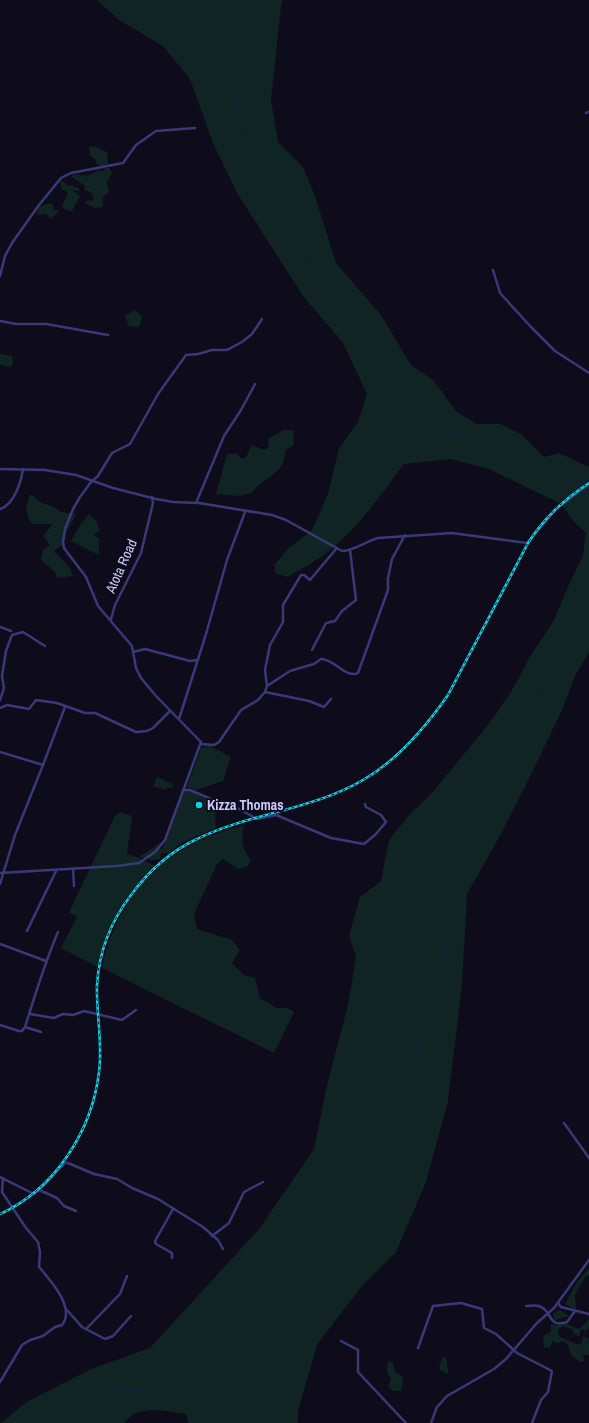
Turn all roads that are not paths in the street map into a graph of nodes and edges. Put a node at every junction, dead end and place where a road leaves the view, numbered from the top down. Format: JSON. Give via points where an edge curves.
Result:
{"nodes":[{"id":1,"x":195,"y":128,"type":"dead end"},
{"id":2,"x":493,"y":270,"type":"dead end"},
{"id":3,"x":0,"y":276,"type":"edge"},
{"id":4,"x":262,"y":319,"type":"dead end"},
{"id":5,"x":0,"y":321,"type":"edge"},
{"id":6,"x":108,"y":335,"type":"dead end"},
{"id":7,"x":589,"y":373,"type":"edge"},
{"id":8,"x":255,"y":384,"type":"dead end"},
{"id":9,"x":0,"y":469,"type":"edge"},
{"id":10,"x":23,"y":469,"type":"junction"},
{"id":11,"x":91,"y":482,"type":"junction"},
{"id":12,"x":589,"y":484,"type":"edge"},
{"id":13,"x":152,"y":497,"type":"junction"},
{"id":14,"x":196,"y":503,"type":"junction"},
{"id":15,"x":0,"y":509,"type":"edge"},
{"id":16,"x":245,"y":511,"type":"junction"},
{"id":17,"x":405,"y":535,"type":"junction"},
{"id":18,"x":336,"y":550,"type":"junction"},
{"id":19,"x":350,"y":550,"type":"junction"},
{"id":20,"x":111,"y":620,"type":"junction"},
{"id":21,"x":0,"y":627,"type":"edge"},
{"id":22,"x":11,"y":631,"type":"dead end"},
{"id":23,"x":45,"y":646,"type":"dead end"},
{"id":24,"x":312,"y":650,"type":"dead end"},
{"id":25,"x":133,"y":652,"type":"junction"},
{"id":26,"x":199,"y":659,"type":"junction"},
{"id":27,"x":267,"y":686,"type":"junction"},
{"id":28,"x":265,"y":692,"type":"junction"},
{"id":29,"x":331,"y":699,"type":"dead end"},
{"id":30,"x":0,"y":700,"type":"edge"},
{"id":31,"x":65,"y":706,"type":"junction"},
{"id":32,"x":0,"y":708,"type":"edge"},
{"id":33,"x":170,"y":711,"type":"junction"},
{"id":34,"x":180,"y":719,"type":"junction"},
{"id":35,"x":201,"y":744,"type":"junction"},
{"id":36,"x":0,"y":752,"type":"edge"},
{"id":37,"x":43,"y":765,"type":"junction"},
{"id":38,"x":183,"y":790,"type":"junction"},
{"id":39,"x":365,"y":804,"type":"dead end"},
{"id":40,"x":73,"y":869,"type":"junction"},
{"id":41,"x":56,"y":870,"type":"junction"},
{"id":42,"x":1,"y":873,"type":"edge"},
{"id":43,"x":0,"y":884,"type":"edge"},
{"id":44,"x":74,"y":886,"type":"dead end"},
{"id":45,"x":27,"y":931,"type":"dead end"},
{"id":46,"x":58,"y":932,"type":"dead end"},
{"id":47,"x":0,"y":944,"type":"edge"},
{"id":48,"x":46,"y":961,"type":"junction"},
{"id":49,"x":136,"y":1010,"type":"dead end"},
{"id":50,"x":30,"y":1014,"type":"junction"},
{"id":51,"x":0,"y":1025,"type":"edge"},
{"id":52,"x":25,"y":1027,"type":"junction"},
{"id":53,"x":41,"y":1032,"type":"dead end"},
{"id":54,"x":564,"y":1123,"type":"dead end"},
{"id":55,"x":589,"y":1158,"type":"edge"},
{"id":56,"x":2,"y":1177,"type":"edge"},
{"id":57,"x":263,"y":1182,"type":"dead end"},
{"id":58,"x":39,"y":1190,"type":"junction"},
{"id":59,"x":173,"y":1209,"type":"junction"},
{"id":60,"x":76,"y":1211,"type":"dead end"},
{"id":61,"x":212,"y":1236,"type":"junction"},
{"id":62,"x":223,"y":1250,"type":"dead end"},
{"id":63,"x":172,"y":1258,"type":"dead end"},
{"id":64,"x":589,"y":1260,"type":"edge"},
{"id":65,"x":127,"y":1276,"type":"dead end"},
{"id":66,"x":558,"y":1303,"type":"junction"},
{"id":67,"x":526,"y":1306,"type":"dead end"},
{"id":68,"x":66,"y":1310,"type":"junction"},
{"id":69,"x":575,"y":1311,"type":"junction"},
{"id":70,"x":548,"y":1314,"type":"junction"},
{"id":71,"x":589,"y":1314,"type":"edge"},
{"id":72,"x":131,"y":1316,"type":"dead end"},
{"id":73,"x":86,"y":1329,"type":"junction"},
{"id":74,"x":341,"y":1341,"type":"dead end"},
{"id":75,"x":418,"y":1348,"type":"dead end"},
{"id":76,"x":513,"y":1350,"type":"junction"},
{"id":77,"x":0,"y":1382,"type":"edge"},
{"id":78,"x":406,"y":1423,"type":"edge"},
{"id":79,"x":430,"y":1423,"type":"edge"},
{"id":80,"x":532,"y":1423,"type":"edge"}],
"edges":[{"from":1,"to":3,"type":"street","via":[[156,130],[136,144],[123,163],[71,173],[61,178],[12,243],[5,256]]},
{"from":2,"to":7,"type":"street","via":[[500,293],[531,327],[555,351]]},
{"from":4,"to":11,"type":"street","via":[[252,334],[226,350],[187,355],[158,394],[133,440],[129,445],[120,447],[112,453],[98,476]]},
{"from":5,"to":6,"type":"street","via":[[46,324]]},
{"from":8,"to":14,"type":"street","via":[[221,442]]},
{"from":9,"to":10,"type":"street"},
{"from":10,"to":11,"type":"street","via":[[71,474]]},
{"from":10,"to":15,"type":"street","via":[[12,498],[6,507]]},
{"from":11,"to":13,"type":"street"},
{"from":11,"to":20,"type":"street","via":[[73,509],[66,529],[64,546],[86,577],[98,606]]},
{"from":12,"to":17,"type":"street","via":[[556,509],[527,543],[458,533]]},
{"from":13,"to":14,"type":"street","via":[[173,502]]},
{"from":13,"to":20,"type":"street","name":"Atota Road","via":[[153,503],[141,553],[115,605]]},
{"from":14,"to":16,"type":"street"},
{"from":16,"to":18,"type":"street","via":[[286,520]]},
{"from":16,"to":26,"type":"street","via":[[227,560]]},
{"from":17,"to":19,"type":"street","via":[[370,540]]},
{"from":17,"to":27,"type":"street","via":[[393,557],[388,590],[358,672],[352,674],[336,667],[330,660],[321,659],[312,665],[290,671]]},
{"from":18,"to":19,"type":"street"},
{"from":18,"to":27,"type":"street","via":[[310,580],[301,575],[288,596],[283,608],[283,622],[270,645],[265,670]]},
{"from":19,"to":24,"type":"street","via":[[356,600],[342,610],[335,621],[326,623]]},
{"from":20,"to":25,"type":"street","via":[[128,640]]},
{"from":21,"to":22,"type":"street"},
{"from":23,"to":30,"type":"street","via":[[23,632],[12,635],[6,651],[2,676],[4,688]]},
{"from":25,"to":26,"type":"street","via":[[145,649],[190,661]]},
{"from":25,"to":33,"type":"street","via":[[139,674]]},
{"from":26,"to":34,"type":"street"},
{"from":27,"to":28,"type":"street"},
{"from":28,"to":29,"type":"street","via":[[309,701],[324,707]]},
{"from":28,"to":35,"type":"street","via":[[258,700],[241,710],[219,742],[214,745]]},
{"from":31,"to":32,"type":"street","via":[[52,701],[36,700],[29,709],[8,705]]},
{"from":31,"to":33,"type":"street","via":[[85,713],[95,713],[136,732],[153,728]]},
{"from":31,"to":37,"type":"street"},
{"from":33,"to":34,"type":"street"},
{"from":34,"to":35,"type":"street"},
{"from":35,"to":38,"type":"street"},
{"from":36,"to":37,"type":"street"},
{"from":37,"to":42,"type":"street"},
{"from":38,"to":39,"type":"street","via":[[190,790],[232,805],[257,819],[276,815],[334,839],[364,844],[386,822],[384,817]]},
{"from":38,"to":40,"type":"street","via":[[165,840],[147,859],[130,864]]},
{"from":40,"to":41,"type":"street"},
{"from":40,"to":44,"type":"street"},
{"from":41,"to":42,"type":"street"},
{"from":41,"to":45,"type":"street"},
{"from":42,"to":43,"type":"street"},
{"from":46,"to":48,"type":"street"},
{"from":47,"to":48,"type":"street"},
{"from":48,"to":50,"type":"street"},
{"from":49,"to":50,"type":"street","via":[[122,1020],[84,1011],[51,1018]]},
{"from":50,"to":52,"type":"street"},
{"from":51,"to":52,"type":"street","via":[[19,1031]]},
{"from":52,"to":53,"type":"street"},
{"from":54,"to":55,"type":"street"},
{"from":56,"to":58,"type":"street","via":[[34,1194]]},
{"from":56,"to":68,"type":"street","via":[[2,1192],[38,1242],[39,1267],[58,1291]]},
{"from":57,"to":61,"type":"street","via":[[244,1192],[229,1223]]},
{"from":58,"to":59,"type":"street","via":[[66,1163],[94,1174],[117,1179]]},
{"from":58,"to":60,"type":"street"},
{"from":59,"to":61,"type":"street"},
{"from":59,"to":63,"type":"street","via":[[155,1241],[172,1253]]},
{"from":61,"to":62,"type":"street"},
{"from":64,"to":66,"type":"street"},
{"from":65,"to":73,"type":"street","via":[[120,1294]]},
{"from":66,"to":69,"type":"street","via":[[561,1307]]},
{"from":66,"to":70,"type":"street"},
{"from":67,"to":70,"type":"street","via":[[538,1305]]},
{"from":68,"to":73,"type":"street","via":[[82,1328]]},
{"from":68,"to":77,"type":"street","via":[[62,1325],[19,1348]]},
{"from":69,"to":70,"type":"street","via":[[571,1318],[562,1323],[553,1322]]},
{"from":69,"to":71,"type":"street"},
{"from":70,"to":76,"type":"street"},
{"from":72,"to":73,"type":"street","via":[[108,1339]]},
{"from":74,"to":78,"type":"street","via":[[358,1350],[358,1372]]},
{"from":75,"to":76,"type":"street","via":[[434,1306],[461,1303],[482,1309],[484,1328],[492,1331]]},
{"from":76,"to":79,"type":"street","via":[[494,1368],[447,1396],[437,1407]]},
{"from":76,"to":80,"type":"street","via":[[552,1371],[548,1392],[541,1400]]}]}
